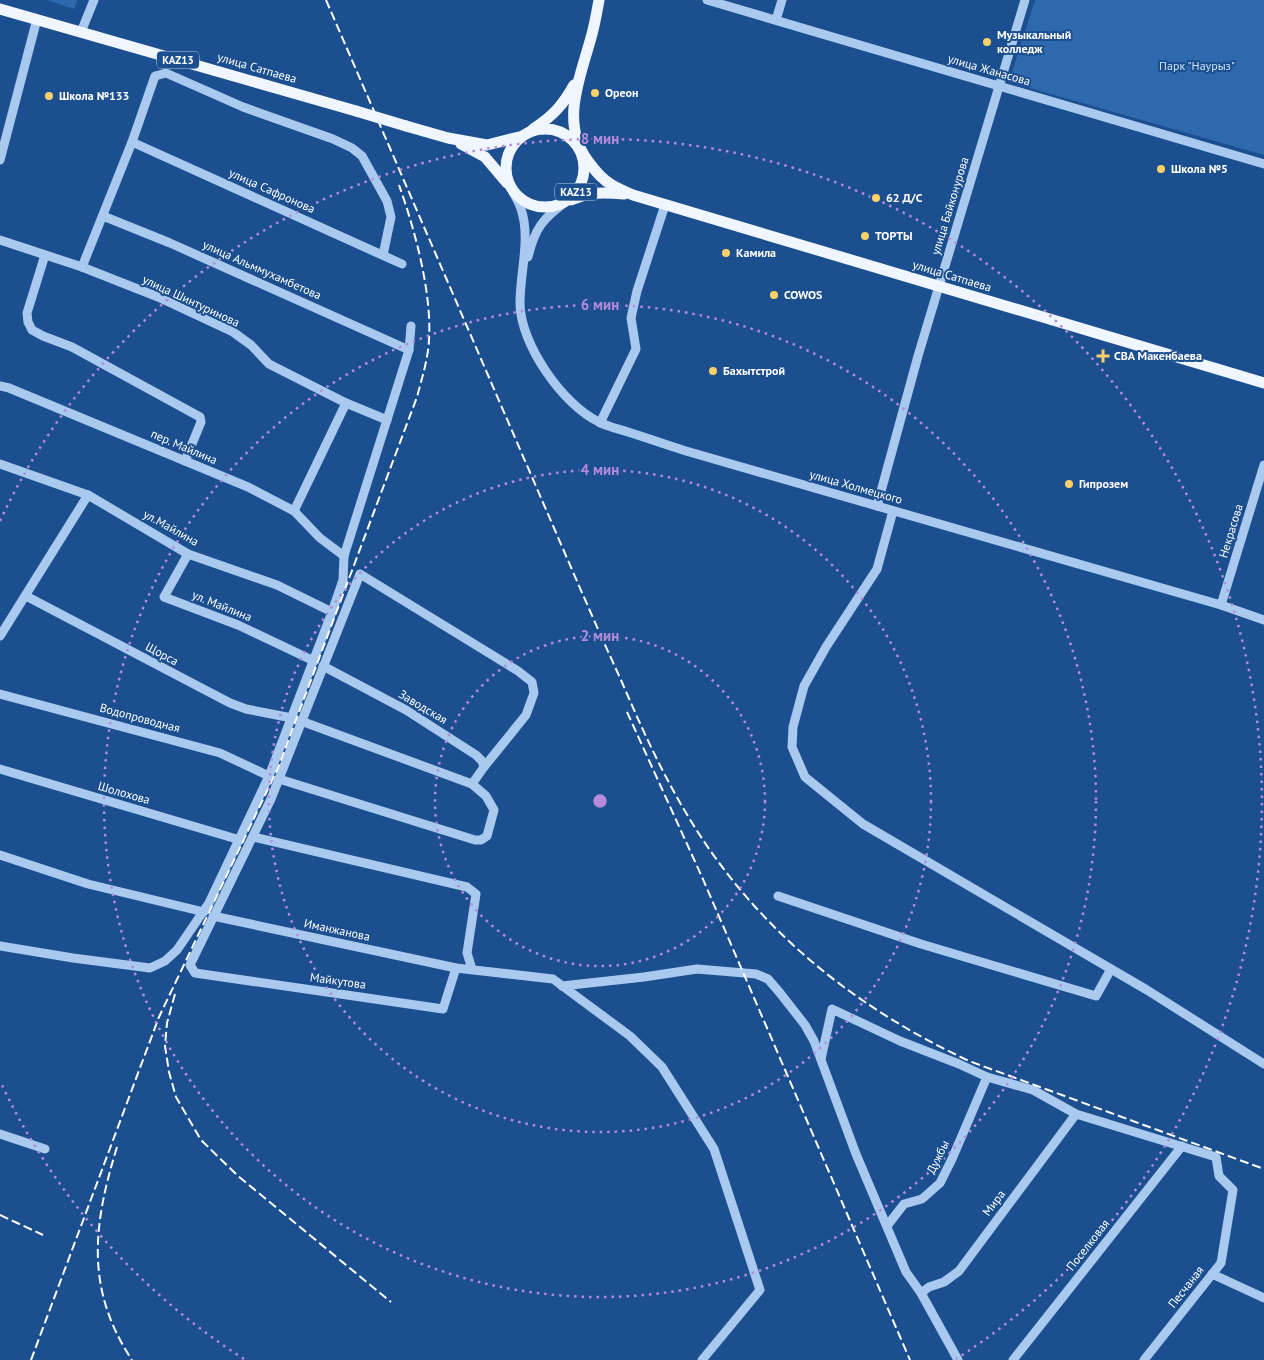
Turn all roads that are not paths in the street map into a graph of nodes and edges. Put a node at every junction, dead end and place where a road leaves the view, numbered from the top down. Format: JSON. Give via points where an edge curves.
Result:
{"nodes":[{"id":1,"x":94,"y":0,"type":"edge"},
{"id":2,"x":599,"y":0,"type":"edge"},
{"id":3,"x":707,"y":0,"type":"edge"},
{"id":4,"x":782,"y":0,"type":"edge"},
{"id":5,"x":1025,"y":0,"type":"edge"},
{"id":6,"x":0,"y":9,"type":"edge"},
{"id":7,"x":36,"y":20,"type":"junction"},
{"id":8,"x":776,"y":20,"type":"junction"},
{"id":9,"x":81,"y":32,"type":"junction"},
{"id":10,"x":578,"y":79,"type":"junction"},
{"id":11,"x":1000,"y":86,"type":"junction"},
{"id":12,"x":528,"y":132,"type":"junction"},
{"id":13,"x":448,"y":138,"type":"junction"},
{"id":14,"x":132,"y":142,"type":"junction"},
{"id":15,"x":581,"y":151,"type":"junction"},
{"id":16,"x":0,"y":160,"type":"edge"},
{"id":17,"x":1264,"y":164,"type":"edge"},
{"id":18,"x":511,"y":188,"type":"junction"},
{"id":19,"x":633,"y":196,"type":"junction"},
{"id":20,"x":567,"y":201,"type":"junction"},
{"id":21,"x":665,"y":205,"type":"junction"},
{"id":22,"x":103,"y":216,"type":"junction"},
{"id":23,"x":0,"y":240,"type":"edge"},
{"id":24,"x":45,"y":255,"type":"junction"},
{"id":25,"x":383,"y":255,"type":"junction"},
{"id":26,"x":402,"y":264,"type":"dead end"},
{"id":27,"x":82,"y":266,"type":"junction"},
{"id":28,"x":521,"y":286,"type":"junction"},
{"id":29,"x":939,"y":286,"type":"junction"},
{"id":30,"x":411,"y":326,"type":"dead end"},
{"id":31,"x":409,"y":350,"type":"junction"},
{"id":32,"x":1264,"y":383,"type":"edge"},
{"id":33,"x":0,"y":386,"type":"edge"},
{"id":34,"x":346,"y":403,"type":"junction"},
{"id":35,"x":387,"y":420,"type":"junction"},
{"id":36,"x":600,"y":423,"type":"junction"},
{"id":37,"x":185,"y":461,"type":"junction"},
{"id":38,"x":0,"y":464,"type":"edge"},
{"id":39,"x":1264,"y":465,"type":"edge"},
{"id":40,"x":88,"y":495,"type":"junction"},
{"id":41,"x":877,"y":506,"type":"junction"},
{"id":42,"x":294,"y":511,"type":"junction"},
{"id":43,"x":893,"y":511,"type":"junction"},
{"id":44,"x":188,"y":554,"type":"junction"},
{"id":45,"x":344,"y":556,"type":"junction"},
{"id":46,"x":26,"y":596,"type":"junction"},
{"id":47,"x":1221,"y":605,"type":"junction"},
{"id":48,"x":332,"y":612,"type":"junction"},
{"id":49,"x":1264,"y":620,"type":"edge"},
{"id":50,"x":0,"y":636,"type":"edge"},
{"id":51,"x":314,"y":661,"type":"junction"},
{"id":52,"x":323,"y":666,"type":"junction"},
{"id":53,"x":0,"y":694,"type":"edge"},
{"id":54,"x":297,"y":720,"type":"junction"},
{"id":55,"x":484,"y":768,"type":"junction"},
{"id":56,"x":0,"y":769,"type":"edge"},
{"id":57,"x":269,"y":776,"type":"junction"},
{"id":58,"x":279,"y":779,"type":"junction"},
{"id":59,"x":472,"y":784,"type":"junction"},
{"id":60,"x":260,"y":795,"type":"junction"},
{"id":61,"x":271,"y":799,"type":"junction"},
{"id":62,"x":253,"y":837,"type":"junction"},
{"id":63,"x":240,"y":840,"type":"junction"},
{"id":64,"x":0,"y":855,"type":"edge"},
{"id":65,"x":778,"y":896,"type":"dead end"},
{"id":66,"x":204,"y":912,"type":"junction"},
{"id":67,"x":213,"y":916,"type":"junction"},
{"id":68,"x":0,"y":946,"type":"edge"},
{"id":69,"x":456,"y":968,"type":"junction"},
{"id":70,"x":472,"y":969,"type":"junction"},
{"id":71,"x":1111,"y":969,"type":"junction"},
{"id":72,"x":562,"y":986,"type":"junction"},
{"id":73,"x":822,"y":1059,"type":"junction"},
{"id":74,"x":1264,"y":1064,"type":"edge"},
{"id":75,"x":987,"y":1078,"type":"junction"},
{"id":76,"x":1076,"y":1114,"type":"junction"},
{"id":77,"x":0,"y":1134,"type":"edge"},
{"id":78,"x":1182,"y":1146,"type":"junction"},
{"id":79,"x":45,"y":1149,"type":"dead end"},
{"id":80,"x":887,"y":1226,"type":"junction"},
{"id":81,"x":1212,"y":1274,"type":"junction"},
{"id":82,"x":921,"y":1294,"type":"junction"},
{"id":83,"x":1264,"y":1298,"type":"edge"},
{"id":84,"x":702,"y":1360,"type":"edge"},
{"id":85,"x":958,"y":1360,"type":"edge"},
{"id":86,"x":1013,"y":1360,"type":"edge"},
{"id":87,"x":1144,"y":1360,"type":"edge"}],
"edges":[{"from":1,"to":9,"type":"street"},
{"from":2,"to":10,"type":"main road","number":"KAZ13"},
{"from":3,"to":8,"type":"street","name":"улица Жанасова"},
{"from":4,"to":8,"type":"street"},
{"from":5,"to":11,"type":"street","name":"улица Байконурова"},
{"from":6,"to":7,"type":"main road","name":"улица Сатпаева","number":"KAZ13"},
{"from":7,"to":9,"type":"main road","name":"улица Сатпаева","number":"KAZ13"},
{"from":7,"to":16,"type":"street"},
{"from":8,"to":11,"type":"street","name":"улица Жанасова"},
{"from":9,"to":13,"type":"main road","name":"улица Сатпаева","number":"KAZ13","bridge":true},
{"from":10,"to":12,"type":"main road","number":"KAZ13","via":[[563,104],[549,119]]},
{"from":10,"to":15,"type":"main road","number":"KAZ13","via":[[573,116]]},
{"from":11,"to":17,"type":"street","name":"улица Жанасова"},
{"from":11,"to":29,"type":"street","name":"улица Байконурова"},
{"from":12,"to":13,"type":"main road","number":"KAZ13","via":[[487,146]]},
{"from":12,"to":15,"type":"main road","number":"KAZ13","via":[[554,130],[570,138]]},
{"from":12,"to":18,"type":"main road","number":"KAZ13","via":[[509,152],[506,169]]},
{"from":13,"to":18,"type":"main road","number":"KAZ13","via":[[485,158]]},
{"from":14,"to":22,"type":"street"},
{"from":14,"to":25,"type":"street","name":"улица Сафронова"},
{"from":14,"to":25,"type":"street","via":[[155,76],[166,73],[243,107],[340,142],[362,156],[387,201],[391,217]]},
{"from":15,"to":19,"type":"main road","via":[[602,178]]},
{"from":15,"to":20,"type":"main road","number":"KAZ13","via":[[584,176],[581,186]]},
{"from":18,"to":20,"type":"main road","number":"KAZ13","via":[[518,197],[535,206],[551,207]]},
{"from":18,"to":28,"type":"street","via":[[524,222]]},
{"from":19,"to":20,"type":"main road","via":[[606,192],[586,194]]},
{"from":19,"to":21,"type":"main road","name":"улица Сатпаева"},
{"from":20,"to":28,"type":"street","via":[[552,212],[533,237]]},
{"from":21,"to":29,"type":"main road","name":"улица Сатпаева"},
{"from":21,"to":36,"type":"street","via":[[631,318],[636,349]]},
{"from":22,"to":27,"type":"street"},
{"from":22,"to":31,"type":"street","name":"улица Альммухамбетова"},
{"from":23,"to":24,"type":"street","name":"улица Шинтуринова"},
{"from":24,"to":27,"type":"street","name":"улица Шинтуринова"},
{"from":24,"to":37,"type":"street","via":[[27,313],[32,330],[72,347],[200,417],[201,422]]},
{"from":25,"to":26,"type":"street","name":"улица Сафронова"},
{"from":27,"to":34,"type":"street","name":"улица Шинтуринова","via":[[233,332],[251,345],[268,364]]},
{"from":28,"to":36,"type":"street","name":"улица Холмецкого","via":[[523,326],[533,349],[564,394],[581,411]]},
{"from":29,"to":32,"type":"main road","name":"улица Сатпаева"},
{"from":29,"to":41,"type":"street","name":"улица Байконурова"},
{"from":30,"to":31,"type":"street"},
{"from":31,"to":35,"type":"street"},
{"from":33,"to":37,"type":"street","name":"пер. Майлина"},
{"from":34,"to":35,"type":"street","name":"улица Шинтуринова"},
{"from":34,"to":42,"type":"street"},
{"from":35,"to":45,"type":"street"},
{"from":36,"to":41,"type":"street","name":"улица Холмецкого"},
{"from":37,"to":42,"type":"street","name":"пер. Майлина","via":[[248,487]]},
{"from":38,"to":40,"type":"street","name":"ул.Майлина"},
{"from":39,"to":47,"type":"street","name":"Некрасова"},
{"from":40,"to":44,"type":"street","name":"ул.Майлина"},
{"from":40,"to":46,"type":"street"},
{"from":41,"to":43,"type":"street","name":"улица Холмецкого"},
{"from":42,"to":45,"type":"street","name":"пер. Майлина","via":[[320,538]]},
{"from":43,"to":47,"type":"street","name":"улица Холмецкого"},
{"from":43,"to":71,"type":"street","via":[[877,569],[804,686],[793,727],[792,747],[805,777],[863,824]]},
{"from":44,"to":48,"type":"street","name":"ул.Майлина","via":[[277,585]]},
{"from":44,"to":51,"type":"street","name":"ул. Майлина","via":[[164,597],[238,624]]},
{"from":45,"to":48,"type":"street","via":[[343,580]]},
{"from":46,"to":50,"type":"street"},
{"from":46,"to":54,"type":"street","name":"Щорса","via":[[230,703]]},
{"from":47,"to":49,"type":"street","name":"улица Холмецкого"},
{"from":48,"to":51,"type":"street"},
{"from":51,"to":54,"type":"street"},
{"from":52,"to":54,"type":"street"},
{"from":52,"to":55,"type":"street","name":"Заводская","via":[[406,710],[476,755]]},
{"from":52,"to":55,"type":"street","via":[[360,574],[518,671],[532,682],[534,693],[526,715]]},
{"from":53,"to":57,"type":"street","name":"Водопроводная","via":[[220,753]]},
{"from":54,"to":57,"type":"street"},
{"from":54,"to":58,"type":"street"},
{"from":54,"to":59,"type":"street","name":"Щорса"},
{"from":55,"to":59,"type":"street"},
{"from":56,"to":63,"type":"street","name":"Шолохова"},
{"from":57,"to":60,"type":"street"},
{"from":58,"to":59,"type":"street","via":[[481,840],[487,836],[494,810],[486,796]]},
{"from":58,"to":61,"type":"street"},
{"from":60,"to":61,"type":"street"},
{"from":60,"to":63,"type":"street"},
{"from":61,"to":62,"type":"street"},
{"from":62,"to":67,"type":"street"},
{"from":62,"to":70,"type":"street","via":[[467,886],[476,894],[468,953]]},
{"from":63,"to":66,"type":"street"},
{"from":64,"to":66,"type":"street","via":[[88,884]]},
{"from":65,"to":71,"type":"street","via":[[921,944],[1096,996]]},
{"from":66,"to":68,"type":"street","via":[[176,950],[165,961],[150,968]]},
{"from":67,"to":69,"type":"street","name":"Иманжанова"},
{"from":67,"to":69,"type":"street","name":"Майкутова","via":[[190,965],[195,973],[443,1009]]},
{"from":69,"to":70,"type":"street","name":"Иманжанова"},
{"from":70,"to":72,"type":"street","name":"Иманжанова","via":[[553,979]]},
{"from":71,"to":74,"type":"street"},
{"from":72,"to":73,"type":"street","via":[[698,968],[756,974],[768,979],[805,1025]]},
{"from":72,"to":84,"type":"street","via":[[630,1036],[662,1067],[714,1148],[760,1290]]},
{"from":73,"to":75,"type":"street","via":[[832,1009]]},
{"from":73,"to":80,"type":"street","via":[[856,1154]]},
{"from":75,"to":76,"type":"street","via":[[1033,1090]]},
{"from":75,"to":80,"type":"street","name":"Дужбы","via":[[940,1183],[922,1199],[904,1204]]},
{"from":76,"to":78,"type":"street"},
{"from":76,"to":82,"type":"street","name":"Мира","via":[[959,1270]]},
{"from":77,"to":79,"type":"street"},
{"from":78,"to":81,"type":"street","name":"Песчаная","via":[[1216,1157],[1219,1176],[1233,1190],[1221,1263]]},
{"from":78,"to":86,"type":"street","name":"Поселковая"},
{"from":80,"to":82,"type":"street","via":[[906,1272]]},
{"from":81,"to":83,"type":"street"},
{"from":81,"to":87,"type":"street","name":"Песчаная"},
{"from":82,"to":85,"type":"street"}]}
